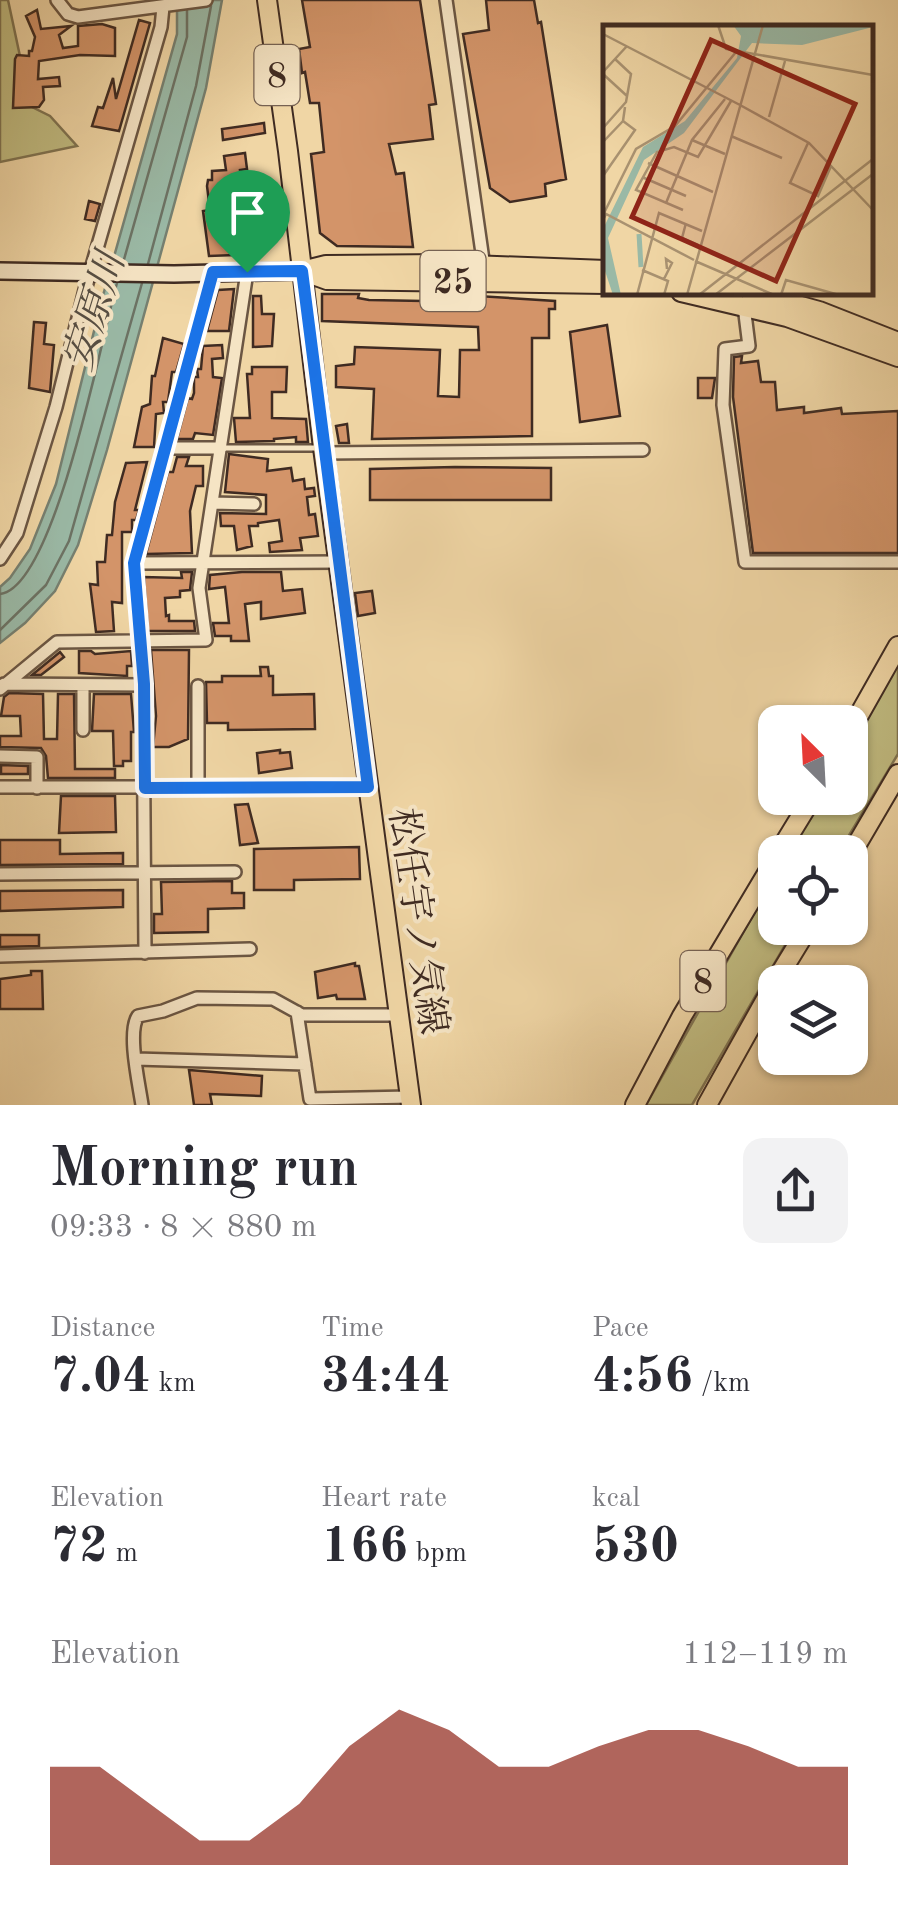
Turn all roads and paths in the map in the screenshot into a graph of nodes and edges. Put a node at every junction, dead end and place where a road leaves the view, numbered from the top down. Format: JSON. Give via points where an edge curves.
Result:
{"nodes":[{"id":1,"x":57,"y":0,"type":"edge"},
{"id":2,"x":206,"y":0,"type":"edge"},
{"id":3,"x":267,"y":0,"type":"edge"},
{"id":4,"x":277,"y":0,"type":"edge"},
{"id":5,"x":446,"y":0,"type":"edge"},
{"id":6,"x":167,"y":7,"type":"junction"},
{"id":7,"x":288,"y":151,"type":"junction"},
{"id":8,"x":484,"y":267,"type":"junction"},
{"id":9,"x":0,"y":270,"type":"edge"},
{"id":10,"x":603,"y":270,"type":"edge"},
{"id":11,"x":302,"y":271,"type":"junction"},
{"id":12,"x":96,"y":272,"type":"junction"},
{"id":13,"x":213,"y":272,"type":"junction"},
{"id":14,"x":247,"y":272,"type":"junction"},
{"id":15,"x":603,"y":284,"type":"edge"},
{"id":16,"x":709,"y":295,"type":"edge"},
{"id":17,"x":747,"y":299,"type":"edge"},
{"id":18,"x":898,"y":342,"type":"edge"},
{"id":19,"x":898,"y":357,"type":"edge"},
{"id":20,"x":165,"y":448,"type":"junction"},
{"id":21,"x":221,"y":448,"type":"junction"},
{"id":22,"x":643,"y":450,"type":"dead end"},
{"id":23,"x":323,"y":451,"type":"junction"},
{"id":24,"x":212,"y":503,"type":"junction"},
{"id":25,"x":254,"y":504,"type":"dead end"},
{"id":26,"x":0,"y":558,"type":"edge"},
{"id":27,"x":203,"y":562,"type":"junction"},
{"id":28,"x":338,"y":562,"type":"junction"},
{"id":29,"x":898,"y":562,"type":"edge"},
{"id":30,"x":134,"y":563,"type":"junction"},
{"id":31,"x":140,"y":641,"type":"junction"},
{"id":32,"x":898,"y":646,"type":"edge"},
{"id":33,"x":83,"y":684,"type":"junction"},
{"id":34,"x":144,"y":684,"type":"junction"},
{"id":35,"x":2,"y":686,"type":"edge"},
{"id":36,"x":198,"y":686,"type":"dead end"},
{"id":37,"x":865,"y":705,"type":"edge"},
{"id":38,"x":84,"y":730,"type":"dead end"},
{"id":39,"x":0,"y":756,"type":"edge"},
{"id":40,"x":898,"y":774,"type":"edge"},
{"id":41,"x":0,"y":787,"type":"edge"},
{"id":42,"x":368,"y":787,"type":"junction"},
{"id":43,"x":38,"y":788,"type":"junction"},
{"id":44,"x":145,"y":788,"type":"junction"},
{"id":45,"x":198,"y":788,"type":"junction"},
{"id":46,"x":862,"y":835,"type":"edge"},
{"id":47,"x":145,"y":872,"type":"junction"},
{"id":48,"x":235,"y":872,"type":"dead end"},
{"id":49,"x":0,"y":874,"type":"edge"},
{"id":50,"x":758,"y":889,"type":"edge"},
{"id":51,"x":250,"y":950,"type":"dead end"},
{"id":52,"x":145,"y":953,"type":"junction"},
{"id":53,"x":0,"y":956,"type":"edge"},
{"id":54,"x":297,"y":1012,"type":"junction"},
{"id":55,"x":758,"y":1013,"type":"edge"},
{"id":56,"x":399,"y":1015,"type":"junction"},
{"id":57,"x":136,"y":1058,"type":"junction"},
{"id":58,"x":305,"y":1064,"type":"junction"},
{"id":59,"x":411,"y":1101,"type":"edge"},
{"id":60,"x":142,"y":1105,"type":"edge"},
{"id":61,"x":635,"y":1105,"type":"edge"},
{"id":62,"x":706,"y":1105,"type":"edge"}],
"edges":[{"from":1,"to":6,"type":"street","via":[[78,17]]},
{"from":2,"to":6,"type":"street"},
{"from":3,"to":7,"type":"main road","name":"松任宇ノ気線","number":"8"},
{"from":4,"to":7,"type":"main road","name":"松任宇ノ気線","number":"8"},
{"from":5,"to":8,"type":"street"},
{"from":6,"to":12,"type":"street"},
{"from":7,"to":11,"type":"main road","name":"松任宇ノ気線","number":"8"},
{"from":8,"to":10,"type":"main road","number":"25"},
{"from":8,"to":11,"type":"main road","number":"25","via":[[326,265]]},
{"from":9,"to":12,"type":"street"},
{"from":11,"to":14,"type":"street"},
{"from":11,"to":15,"type":"main road","number":"25","via":[[327,280]]},
{"from":11,"to":23,"type":"main road","name":"松任宇ノ気線","number":"8"},
{"from":12,"to":13,"type":"street"},
{"from":12,"to":26,"type":"street","via":[[17,533]]},
{"from":13,"to":14,"type":"street"},
{"from":13,"to":20,"type":"street"},
{"from":14,"to":21,"type":"street"},
{"from":16,"to":17,"type":"main road"},
{"from":17,"to":18,"type":"main road","via":[[819,312]]},
{"from":17,"to":19,"type":"main road"},
{"from":17,"to":29,"type":"street","via":[[749,346],[725,350],[723,406],[746,562]]},
{"from":20,"to":21,"type":"street"},
{"from":20,"to":30,"type":"street"},
{"from":21,"to":23,"type":"lane"},
{"from":21,"to":24,"type":"street"},
{"from":22,"to":23,"type":"street"},
{"from":23,"to":28,"type":"main road","name":"松任宇ノ気線","number":"8"},
{"from":24,"to":25,"type":"street"},
{"from":24,"to":27,"type":"street"},
{"from":27,"to":28,"type":"street"},
{"from":27,"to":30,"type":"street"},
{"from":27,"to":31,"type":"street","via":[[206,640]]},
{"from":28,"to":42,"type":"main road","name":"松任宇ノ気線","number":"8"},
{"from":30,"to":31,"type":"street"},
{"from":31,"to":34,"type":"street"},
{"from":31,"to":35,"type":"street","via":[[56,642]]},
{"from":32,"to":37,"type":"main road"},
{"from":33,"to":34,"type":"street"},
{"from":33,"to":35,"type":"street"},
{"from":33,"to":38,"type":"street"},
{"from":34,"to":44,"type":"street"},
{"from":36,"to":45,"type":"street"},
{"from":39,"to":43,"type":"street","via":[[36,757]]},
{"from":40,"to":46,"type":"main road"},
{"from":41,"to":43,"type":"street"},
{"from":42,"to":45,"type":"street"},
{"from":42,"to":56,"type":"main road","name":"松任宇ノ気線","number":"8"},
{"from":43,"to":44,"type":"street"},
{"from":44,"to":45,"type":"street"},
{"from":44,"to":47,"type":"street"},
{"from":47,"to":48,"type":"street"},
{"from":47,"to":49,"type":"street"},
{"from":47,"to":52,"type":"street"},
{"from":50,"to":61,"type":"main road","number":"8"},
{"from":51,"to":52,"type":"street"},
{"from":52,"to":53,"type":"street"},
{"from":54,"to":56,"type":"street"},
{"from":54,"to":57,"type":"street","via":[[272,999],[196,998],[138,1016]]},
{"from":54,"to":58,"type":"street"},
{"from":55,"to":62,"type":"main road","number":"8"},
{"from":56,"to":59,"type":"main road","name":"松任宇ノ気線","number":"8"},
{"from":57,"to":58,"type":"street"},
{"from":57,"to":60,"type":"street"},
{"from":58,"to":59,"type":"street","via":[[310,1099]]}]}
